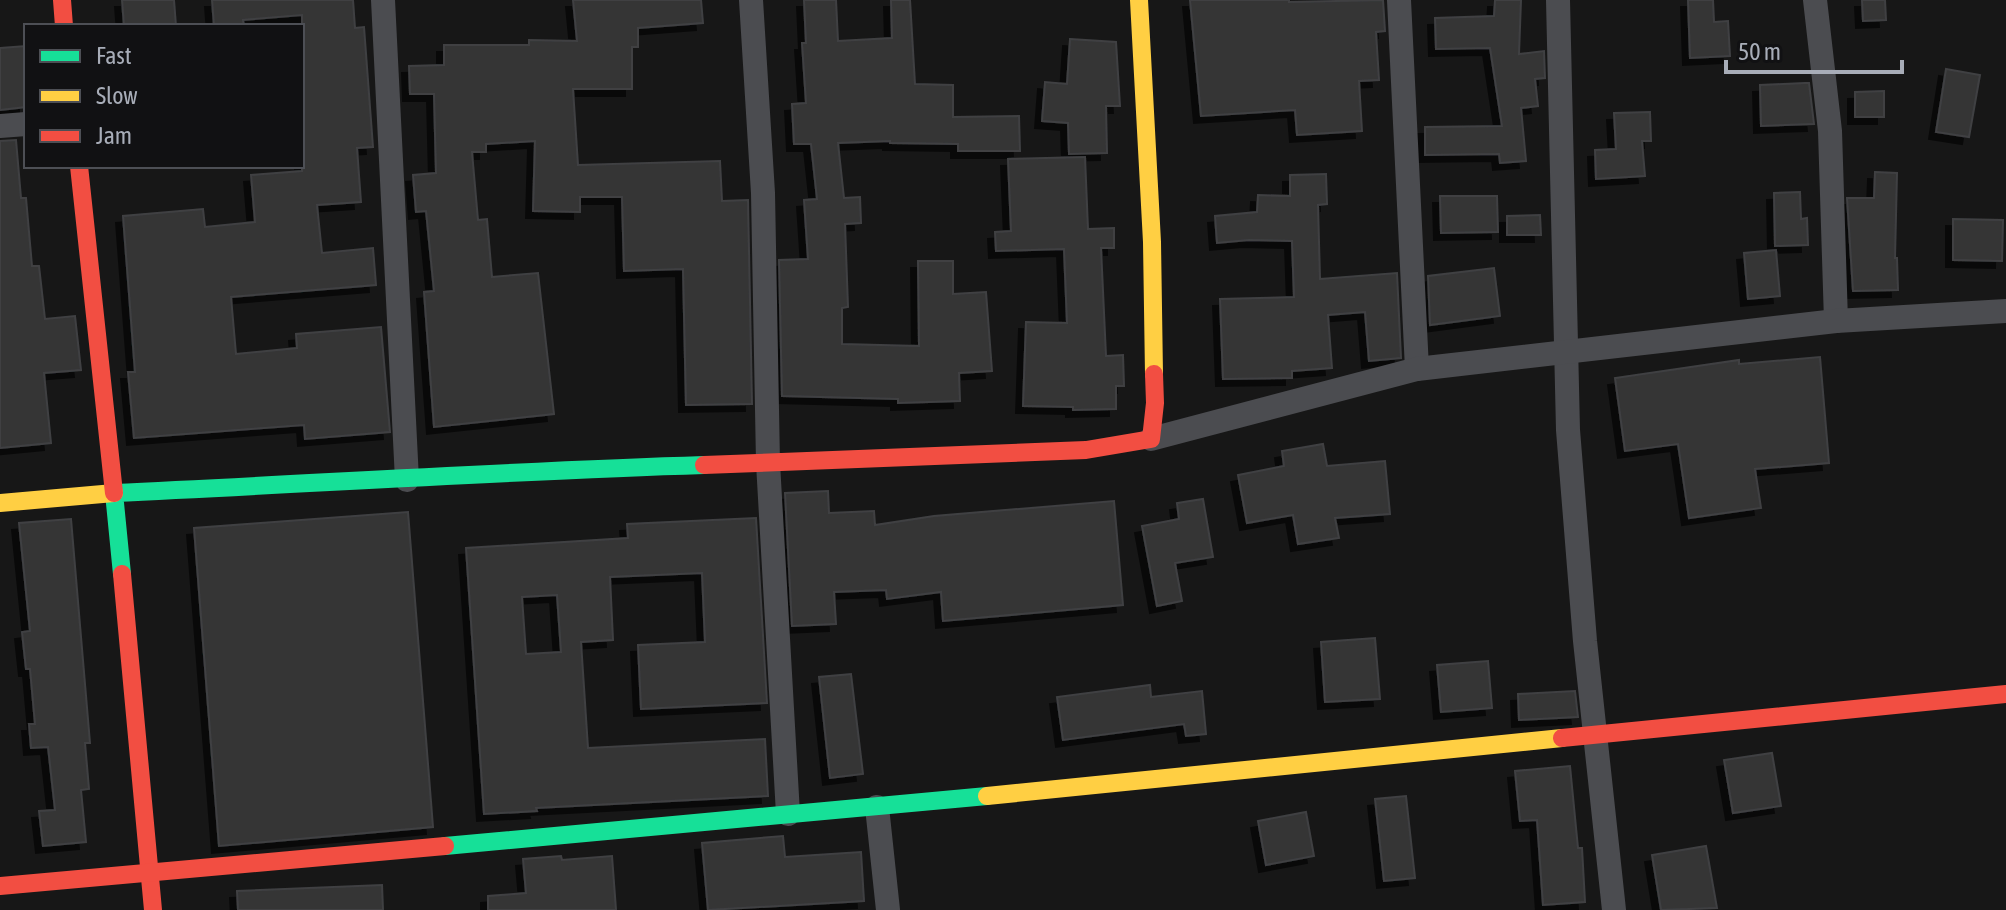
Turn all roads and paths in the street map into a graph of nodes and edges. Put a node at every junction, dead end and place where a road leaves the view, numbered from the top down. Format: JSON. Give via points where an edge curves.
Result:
{"nodes":[{"id":1,"x":62,"y":0,"type":"edge"},
{"id":2,"x":383,"y":0,"type":"edge"},
{"id":3,"x":751,"y":0,"type":"edge"},
{"id":4,"x":1139,"y":0,"type":"edge"},
{"id":5,"x":1399,"y":0,"type":"edge"},
{"id":6,"x":1558,"y":0,"type":"edge"},
{"id":7,"x":1815,"y":0,"type":"edge"},
{"id":8,"x":64,"y":24,"type":"edge"},
{"id":9,"x":24,"y":124,"type":"edge"},
{"id":10,"x":0,"y":126,"type":"edge"},
{"id":11,"x":79,"y":168,"type":"edge"},
{"id":12,"x":2006,"y":311,"type":"edge"},
{"id":13,"x":1836,"y":321,"type":"junction"},
{"id":14,"x":1566,"y":352,"type":"junction"},
{"id":15,"x":1417,"y":369,"type":"junction"},
{"id":16,"x":1151,"y":439,"type":"junction"},
{"id":17,"x":768,"y":463,"type":"junction"},
{"id":18,"x":407,"y":480,"type":"junction"},
{"id":19,"x":114,"y":493,"type":"junction"},
{"id":20,"x":0,"y":503,"type":"edge"},
{"id":21,"x":2006,"y":694,"type":"edge"},
{"id":22,"x":1595,"y":733,"type":"junction"},
{"id":23,"x":877,"y":807,"type":"junction"},
{"id":24,"x":788,"y":814,"type":"junction"},
{"id":25,"x":149,"y":873,"type":"junction"},
{"id":26,"x":0,"y":886,"type":"edge"},
{"id":27,"x":153,"y":910,"type":"edge"},
{"id":28,"x":888,"y":910,"type":"edge"},
{"id":29,"x":1614,"y":910,"type":"edge"}],
"edges":[{"from":1,"to":8,"type":"main road"},
{"from":2,"to":18,"type":"street"},
{"from":3,"to":17,"type":"street","via":[[763,193]]},
{"from":4,"to":16,"type":"main road","via":[[1152,242]]},
{"from":5,"to":15,"type":"street"},
{"from":6,"to":14,"type":"street"},
{"from":7,"to":13,"type":"street","via":[[1830,131]]},
{"from":9,"to":10,"type":"street"},
{"from":11,"to":19,"type":"main road"},
{"from":12,"to":13,"type":"street"},
{"from":13,"to":14,"type":"street"},
{"from":14,"to":15,"type":"street"},
{"from":14,"to":22,"type":"street","via":[[1573,500]]},
{"from":15,"to":16,"type":"street"},
{"from":16,"to":17,"type":"main road","via":[[1059,452]]},
{"from":17,"to":18,"type":"main road"},
{"from":17,"to":24,"type":"street"},
{"from":18,"to":19,"type":"main road"},
{"from":19,"to":20,"type":"main road"},
{"from":19,"to":25,"type":"main road"},
{"from":21,"to":22,"type":"main road"},
{"from":22,"to":23,"type":"main road"},
{"from":22,"to":29,"type":"street"},
{"from":23,"to":24,"type":"main road"},
{"from":23,"to":28,"type":"street"},
{"from":24,"to":25,"type":"main road"},
{"from":25,"to":26,"type":"main road"},
{"from":25,"to":27,"type":"main road"}]}
